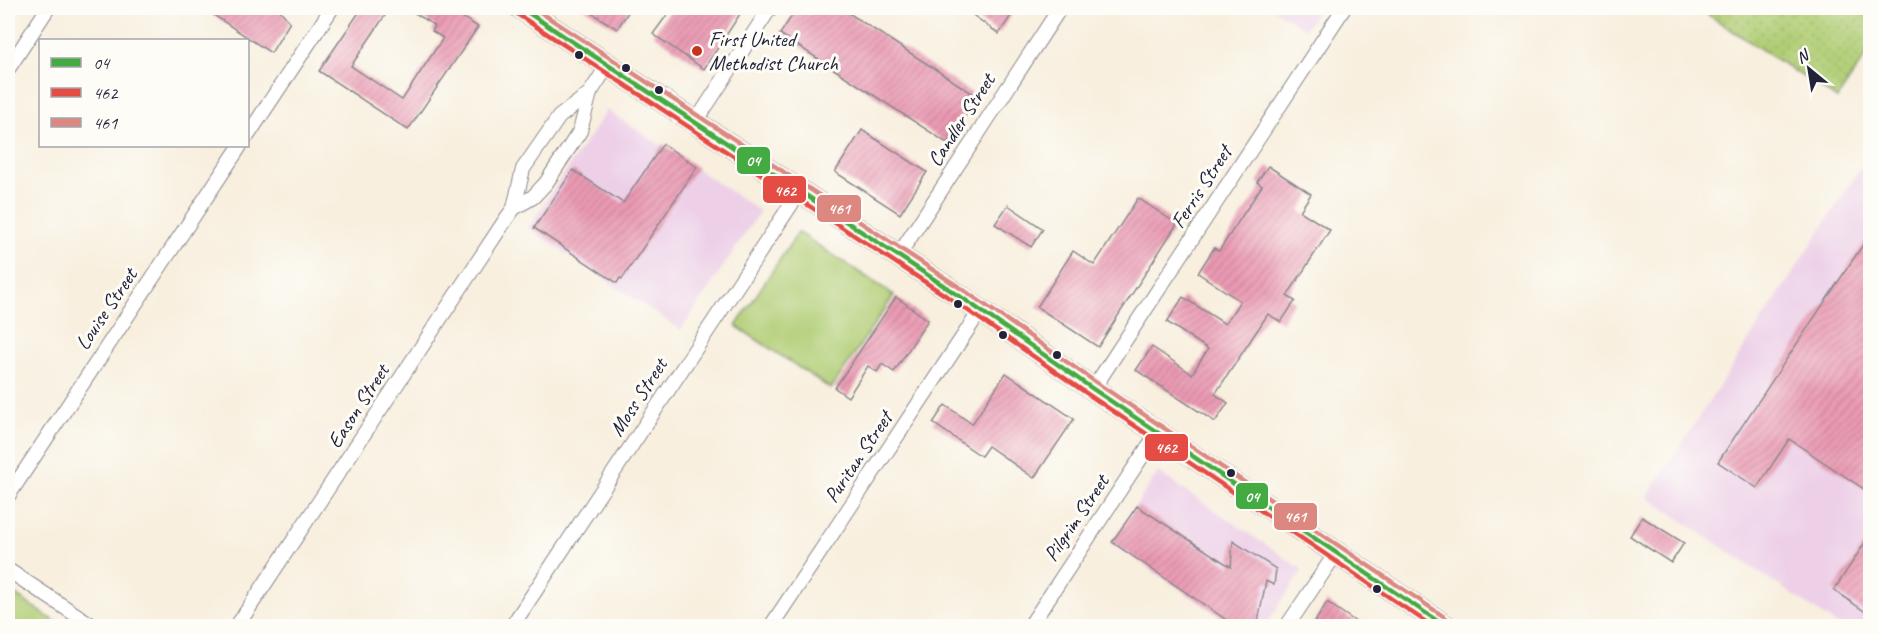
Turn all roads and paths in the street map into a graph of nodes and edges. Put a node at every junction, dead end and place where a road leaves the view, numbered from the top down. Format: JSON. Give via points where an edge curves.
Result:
{"nodes":[{"id":1,"x":48,"y":8,"type":"edge"},
{"id":2,"x":332,"y":8,"type":"edge"},
{"id":3,"x":521,"y":8,"type":"edge"},
{"id":4,"x":770,"y":8,"type":"edge"},
{"id":5,"x":1060,"y":8,"type":"edge"},
{"id":6,"x":1344,"y":8,"type":"edge"},
{"id":7,"x":608,"y":65,"type":"junction"},
{"id":8,"x":8,"y":69,"type":"edge"},
{"id":9,"x":590,"y":93,"type":"junction"},
{"id":10,"x":695,"y":123,"type":"junction"},
{"id":11,"x":249,"y":133,"type":"edge"},
{"id":12,"x":239,"y":147,"type":"edge"},
{"id":13,"x":800,"y":191,"type":"junction"},
{"id":14,"x":514,"y":208,"type":"junction"},
{"id":15,"x":898,"y":256,"type":"junction"},
{"id":16,"x":980,"y":311,"type":"junction"},
{"id":17,"x":1093,"y":389,"type":"junction"},
{"id":18,"x":1158,"y":432,"type":"junction"},
{"id":19,"x":8,"y":496,"type":"edge"},
{"id":20,"x":1336,"y":553,"type":"junction"},
{"id":21,"x":8,"y":570,"type":"edge"},
{"id":22,"x":93,"y":627,"type":"edge"},
{"id":23,"x":237,"y":627,"type":"edge"},
{"id":24,"x":512,"y":627,"type":"edge"},
{"id":25,"x":771,"y":627,"type":"edge"},
{"id":26,"x":1030,"y":627,"type":"edge"},
{"id":27,"x":1287,"y":627,"type":"edge"},
{"id":28,"x":1444,"y":627,"type":"edge"}],
"edges":[{"from":1,"to":8,"type":"street"},
{"from":2,"to":11,"type":"street"},
{"from":3,"to":7,"type":"main road"},
{"from":4,"to":10,"type":"street"},
{"from":5,"to":15,"type":"street","name":"Candler Street"},
{"from":6,"to":17,"type":"street","name":"Ferris Street"},
{"from":7,"to":9,"type":"street","name":"Eason Street"},
{"from":7,"to":10,"type":"main road"},
{"from":9,"to":14,"type":"street","name":"Eason Street","via":[[559,117],[523,169]]},
{"from":9,"to":14,"type":"street","name":"Eason Street","via":[[580,131],[546,183],[533,197]]},
{"from":10,"to":13,"type":"main road"},
{"from":12,"to":19,"type":"street","name":"Louise Street"},
{"from":13,"to":15,"type":"main road"},
{"from":13,"to":24,"type":"street","name":"Moss Street"},
{"from":14,"to":23,"type":"street","name":"Eason Street"},
{"from":15,"to":16,"type":"main road"},
{"from":16,"to":17,"type":"main road"},
{"from":16,"to":25,"type":"street","name":"Puritan Street"},
{"from":17,"to":18,"type":"main road"},
{"from":18,"to":20,"type":"main road"},
{"from":18,"to":26,"type":"street","name":"Pilgrim Street"},
{"from":20,"to":27,"type":"street"},
{"from":20,"to":28,"type":"main road"},
{"from":21,"to":22,"type":"street"}]}
